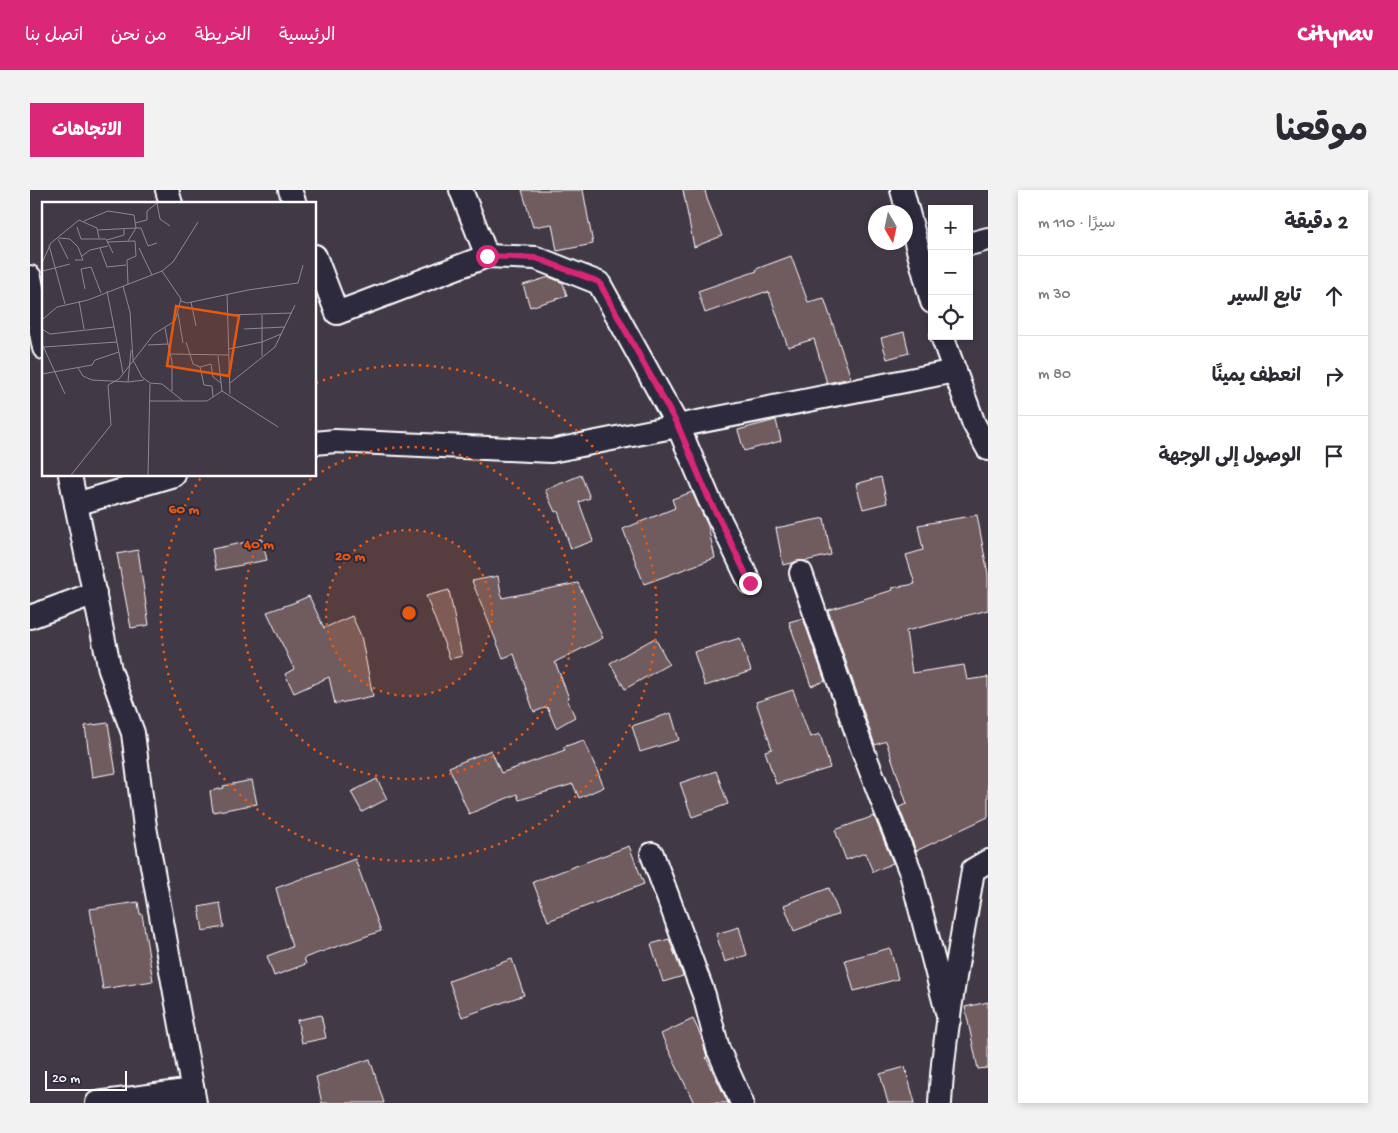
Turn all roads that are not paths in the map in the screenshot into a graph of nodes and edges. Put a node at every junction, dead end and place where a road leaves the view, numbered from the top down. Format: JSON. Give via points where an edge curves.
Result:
{"nodes":[{"id":1,"x":290,"y":190,"type":"edge"},
{"id":2,"x":461,"y":190,"type":"edge"},
{"id":3,"x":902,"y":190,"type":"edge"},
{"id":4,"x":294,"y":202,"type":"edge"},
{"id":5,"x":988,"y":239,"type":"edge"},
{"id":6,"x":973,"y":243,"type":"edge"},
{"id":7,"x":487,"y":256,"type":"junction"},
{"id":8,"x":925,"y":256,"type":"edge"},
{"id":9,"x":316,"y":259,"type":"edge"},
{"id":10,"x":30,"y":277,"type":"edge"},
{"id":11,"x":931,"y":295,"type":"edge"},
{"id":12,"x":42,"y":338,"type":"edge"},
{"id":13,"x":943,"y":340,"type":"edge"},
{"id":14,"x":955,"y":371,"type":"junction"},
{"id":15,"x":678,"y":426,"type":"junction"},
{"id":16,"x":316,"y":443,"type":"edge"},
{"id":17,"x":988,"y":449,"type":"edge"},
{"id":18,"x":70,"y":476,"type":"edge"},
{"id":19,"x":171,"y":476,"type":"edge"},
{"id":20,"x":76,"y":504,"type":"junction"},
{"id":21,"x":801,"y":573,"type":"dead end"},
{"id":22,"x":750,"y":583,"type":"dead end"},
{"id":23,"x":95,"y":593,"type":"junction"},
{"id":24,"x":30,"y":617,"type":"edge"},
{"id":25,"x":652,"y":854,"type":"dead end"},
{"id":26,"x":988,"y":861,"type":"edge"},
{"id":27,"x":949,"y":1020,"type":"junction"},
{"id":28,"x":194,"y":1097,"type":"edge"},
{"id":29,"x":96,"y":1103,"type":"edge"},
{"id":30,"x":742,"y":1103,"type":"edge"},
{"id":31,"x":940,"y":1103,"type":"edge"}],
"edges":[{"from":1,"to":4,"type":"street"},
{"from":2,"to":7,"type":"street"},
{"from":3,"to":8,"type":"street"},
{"from":5,"to":6,"type":"street"},
{"from":7,"to":9,"type":"street","via":[[337,313]]},
{"from":7,"to":15,"type":"street","via":[[536,258],[599,282]]},
{"from":8,"to":11,"type":"street"},
{"from":10,"to":12,"type":"street"},
{"from":13,"to":14,"type":"street"},
{"from":14,"to":15,"type":"street"},
{"from":14,"to":17,"type":"street","via":[[974,424]]},
{"from":15,"to":16,"type":"street","via":[[551,451],[336,441]]},
{"from":15,"to":22,"type":"street"},
{"from":18,"to":20,"type":"street"},
{"from":19,"to":20,"type":"street"},
{"from":20,"to":23,"type":"street"},
{"from":21,"to":27,"type":"street","via":[[862,748],[911,873]]},
{"from":23,"to":24,"type":"street"},
{"from":23,"to":28,"type":"street","via":[[110,670],[133,733],[145,827]]},
{"from":25,"to":30,"type":"street","via":[[704,995],[718,1049]]},
{"from":26,"to":27,"type":"street","via":[[974,870]]},
{"from":27,"to":31,"type":"street"},
{"from":28,"to":29,"type":"street"}]}
